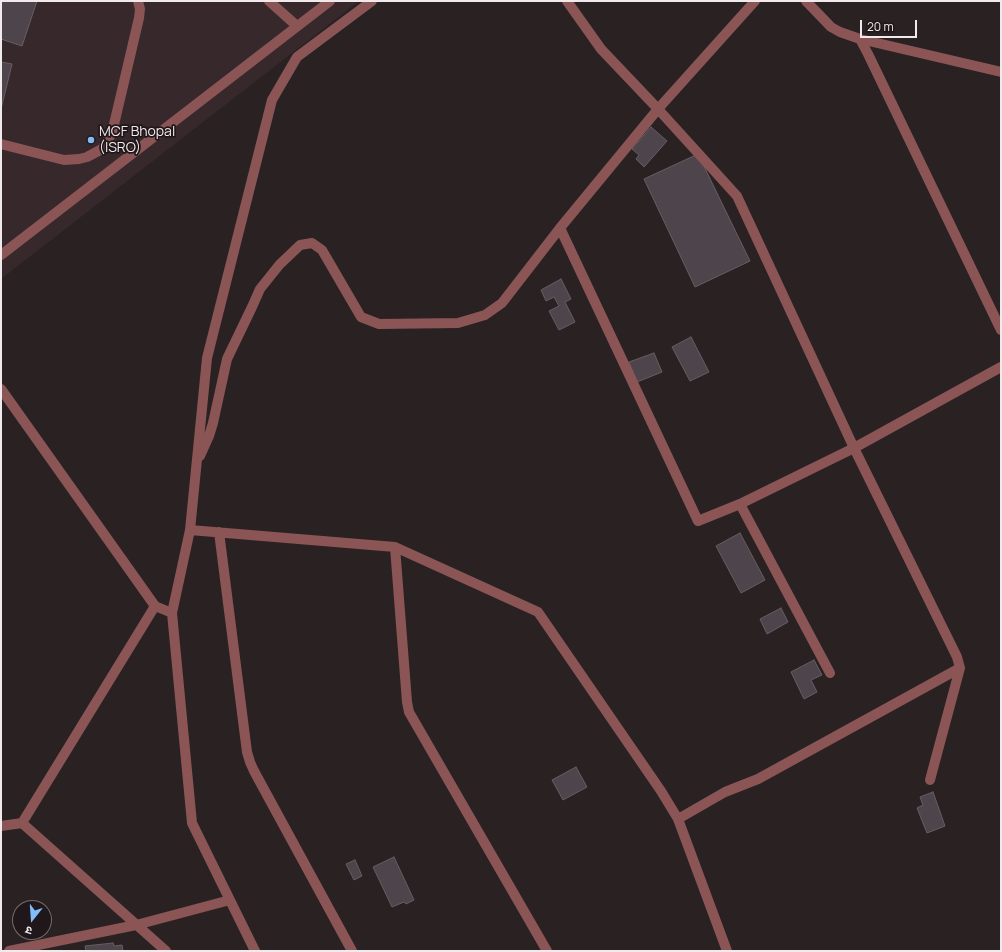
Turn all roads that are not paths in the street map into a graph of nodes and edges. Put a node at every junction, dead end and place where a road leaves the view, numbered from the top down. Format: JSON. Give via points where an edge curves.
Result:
{"nodes":[{"id":1,"x":138,"y":1,"type":"edge"},
{"id":2,"x":269,"y":1,"type":"edge"},
{"id":3,"x":330,"y":1,"type":"edge"},
{"id":4,"x":372,"y":1,"type":"edge"},
{"id":5,"x":567,"y":1,"type":"edge"},
{"id":6,"x":755,"y":1,"type":"edge"},
{"id":7,"x":806,"y":1,"type":"edge"},
{"id":8,"x":297,"y":26,"type":"junction"},
{"id":9,"x":860,"y":39,"type":"junction"},
{"id":10,"x":1001,"y":72,"type":"edge"},
{"id":11,"x":658,"y":109,"type":"junction"},
{"id":12,"x":1,"y":144,"type":"edge"},
{"id":13,"x":560,"y":228,"type":"junction"},
{"id":14,"x":1,"y":255,"type":"edge"},
{"id":15,"x":1001,"y":330,"type":"edge"},
{"id":16,"x":1001,"y":367,"type":"edge"},
{"id":17,"x":1,"y":389,"type":"edge"},
{"id":18,"x":854,"y":448,"type":"junction"},
{"id":19,"x":196,"y":466,"type":"junction"},
{"id":20,"x":740,"y":504,"type":"junction"},
{"id":21,"x":190,"y":530,"type":"junction"},
{"id":22,"x":219,"y":532,"type":"junction"},
{"id":23,"x":394,"y":547,"type":"junction"},
{"id":24,"x":155,"y":606,"type":"junction"},
{"id":25,"x":172,"y":613,"type":"junction"},
{"id":26,"x":960,"y":668,"type":"junction"},
{"id":27,"x":830,"y":673,"type":"dead end"},
{"id":28,"x":930,"y":780,"type":"dead end"},
{"id":29,"x":678,"y":819,"type":"junction"},
{"id":30,"x":22,"y":823,"type":"junction"},
{"id":31,"x":1,"y":826,"type":"edge"},
{"id":32,"x":230,"y":900,"type":"junction"},
{"id":33,"x":136,"y":925,"type":"junction"},
{"id":34,"x":9,"y":951,"type":"edge"},
{"id":35,"x":166,"y":951,"type":"edge"},
{"id":36,"x":256,"y":951,"type":"edge"},
{"id":37,"x":352,"y":951,"type":"edge"},
{"id":38,"x":547,"y":951,"type":"edge"},
{"id":39,"x":727,"y":951,"type":"edge"}],
"edges":[{"from":1,"to":12,"type":"street","via":[[139,18],[112,133],[102,149],[87,157],[64,160]]},
{"from":2,"to":8,"type":"street"},
{"from":3,"to":8,"type":"street"},
{"from":4,"to":19,"type":"street","via":[[297,57],[272,100],[207,358]]},
{"from":5,"to":11,"type":"street","via":[[601,49]]},
{"from":6,"to":11,"type":"street"},
{"from":7,"to":9,"type":"street","via":[[831,27]]},
{"from":8,"to":14,"type":"street"},
{"from":9,"to":10,"type":"street"},
{"from":9,"to":15,"type":"street"},
{"from":11,"to":13,"type":"street"},
{"from":11,"to":18,"type":"street","via":[[737,196]]},
{"from":13,"to":19,"type":"street","via":[[502,303],[485,315],[458,323],[379,324],[361,317],[322,250],[312,242],[300,245],[280,264],[260,289],[227,359],[209,436]]},
{"from":13,"to":20,"type":"street","via":[[698,521]]},
{"from":16,"to":18,"type":"street"},
{"from":17,"to":24,"type":"street"},
{"from":18,"to":20,"type":"street"},
{"from":18,"to":26,"type":"street","via":[[957,657]]},
{"from":19,"to":21,"type":"street"},
{"from":20,"to":27,"type":"street"},
{"from":21,"to":22,"type":"street"},
{"from":21,"to":25,"type":"street"},
{"from":22,"to":23,"type":"street"},
{"from":22,"to":37,"type":"street","via":[[250,762]]},
{"from":23,"to":29,"type":"street","via":[[538,612]]},
{"from":23,"to":38,"type":"street","via":[[407,702],[410,712]]},
{"from":24,"to":25,"type":"street"},
{"from":24,"to":30,"type":"street"},
{"from":25,"to":32,"type":"street","via":[[192,823]]},
{"from":26,"to":28,"type":"street"},
{"from":26,"to":29,"type":"street","via":[[758,779],[725,792]]},
{"from":29,"to":39,"type":"street"},
{"from":30,"to":31,"type":"street"},
{"from":30,"to":33,"type":"street"},
{"from":32,"to":33,"type":"street"},
{"from":32,"to":36,"type":"street"},
{"from":33,"to":34,"type":"street"},
{"from":33,"to":35,"type":"street"}]}
